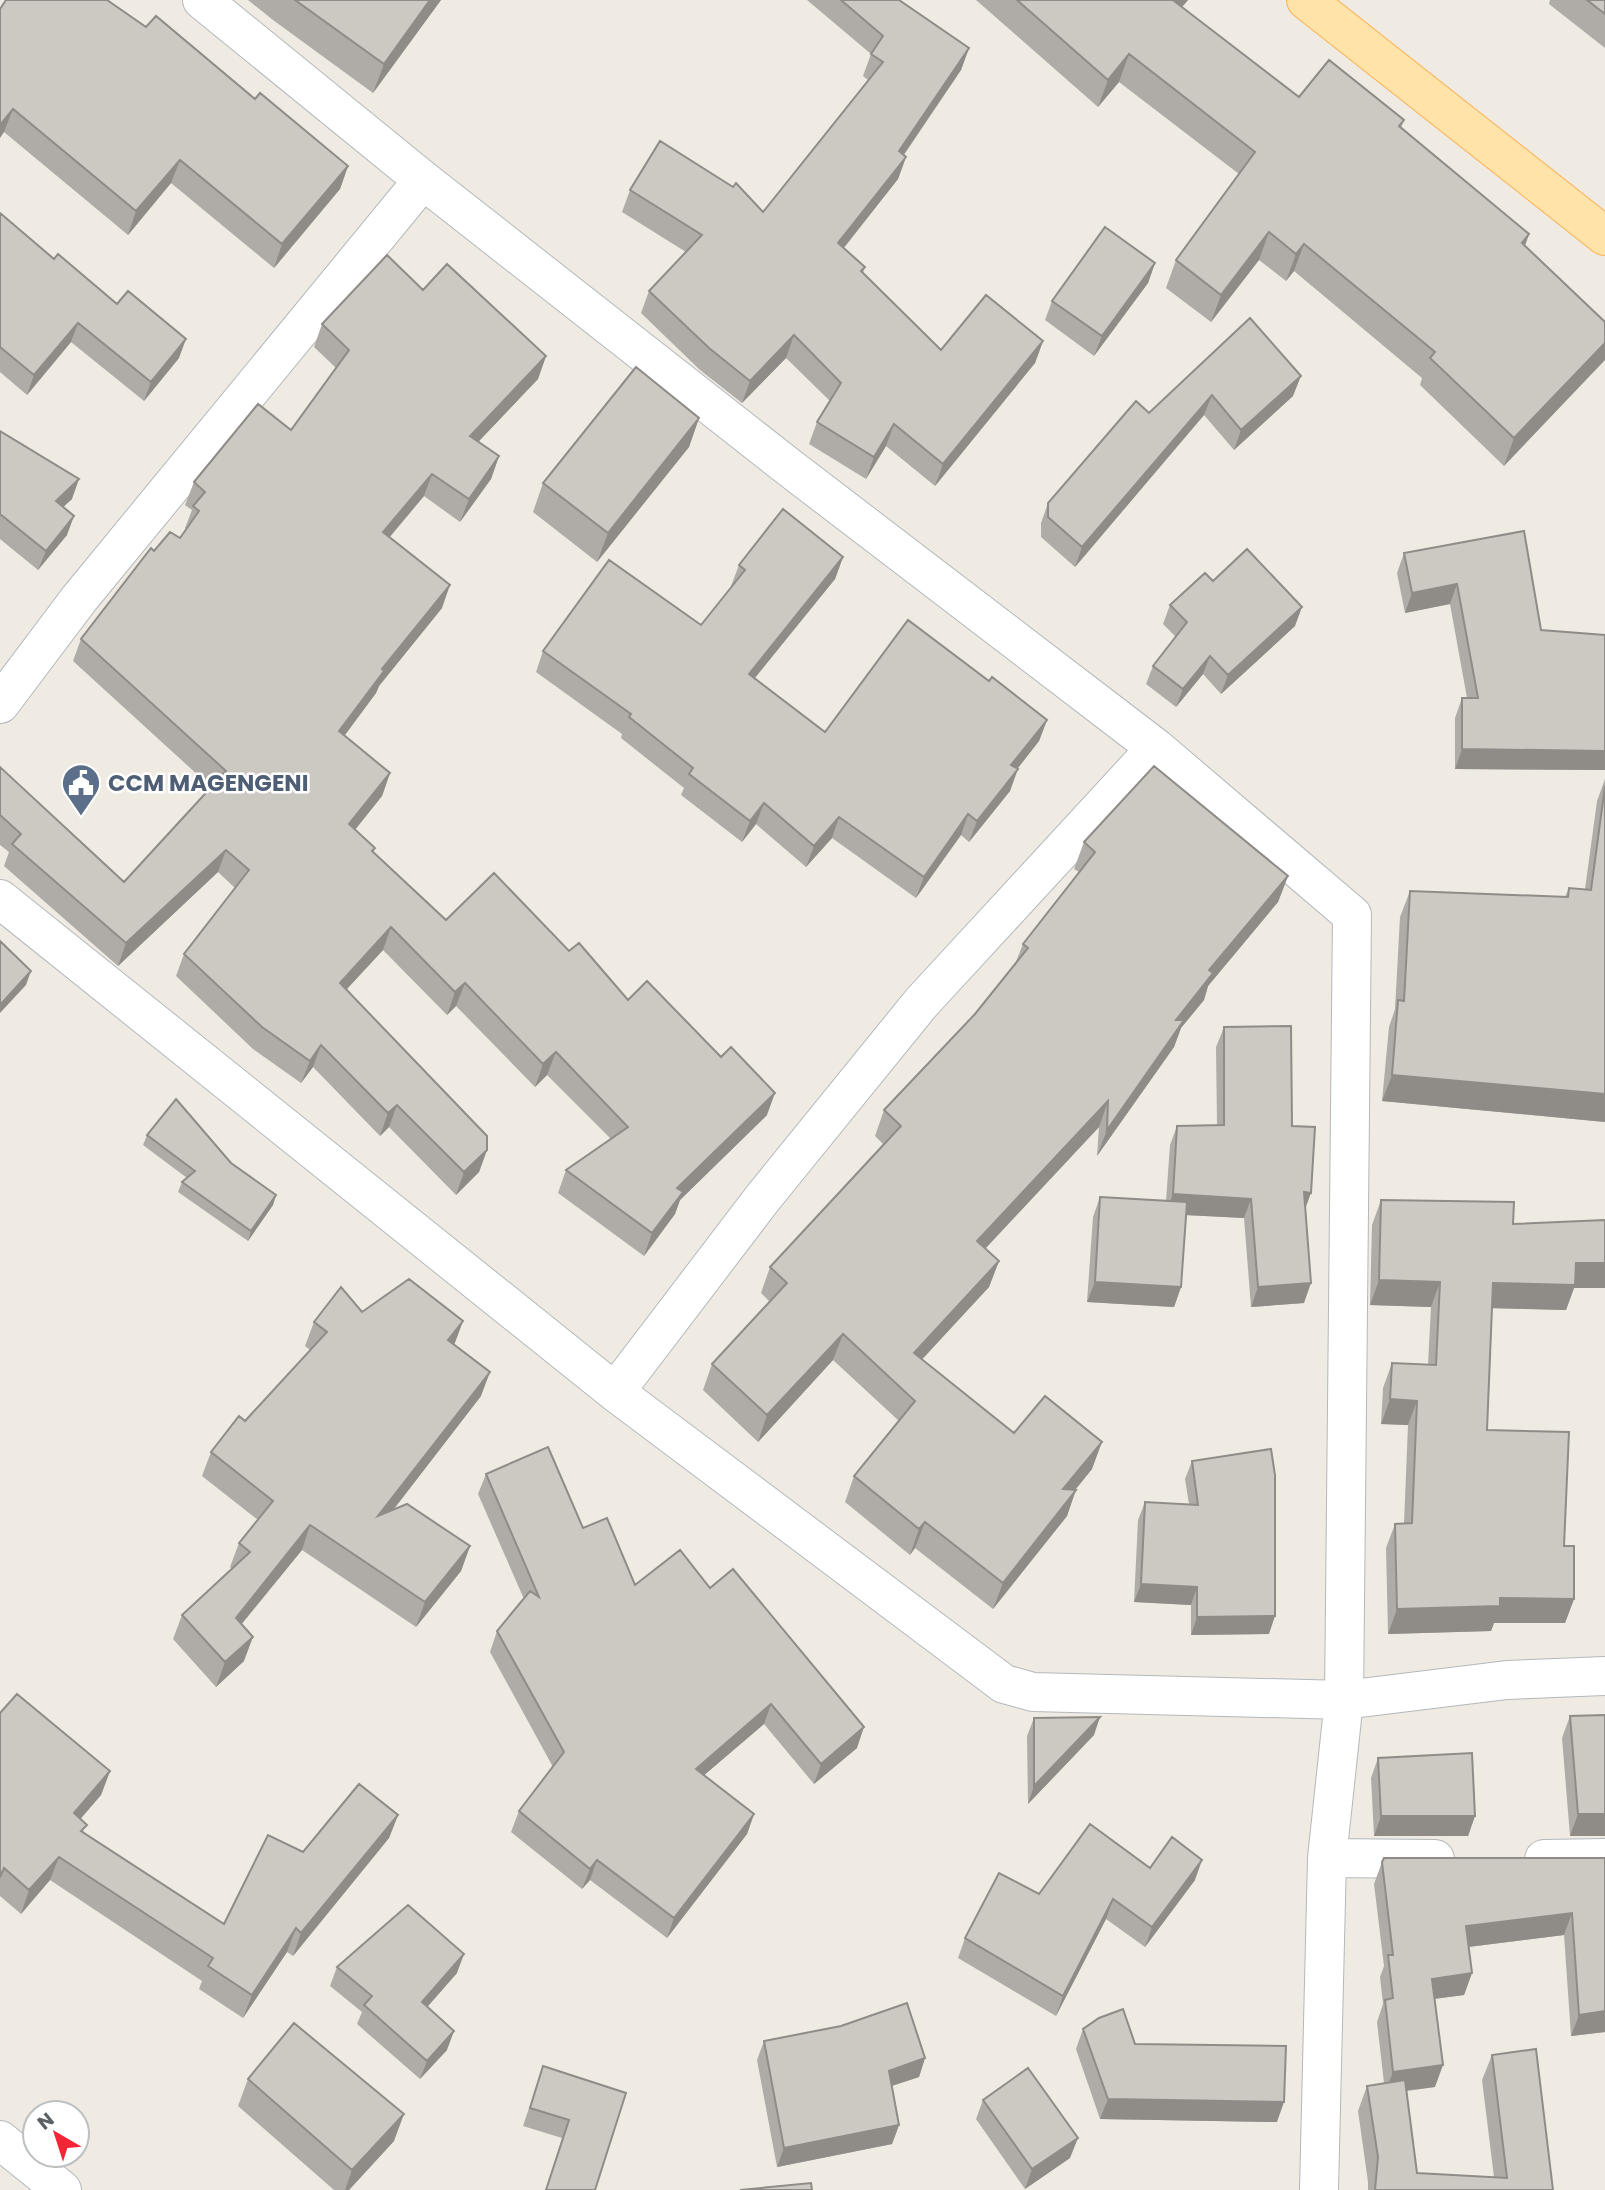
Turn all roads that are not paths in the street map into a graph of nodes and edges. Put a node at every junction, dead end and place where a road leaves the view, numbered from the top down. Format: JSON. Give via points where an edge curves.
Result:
{"nodes":[{"id":1,"x":202,"y":0,"type":"edge"},
{"id":2,"x":1306,"y":0,"type":"edge"},
{"id":3,"x":423,"y":180,"type":"junction"},
{"id":4,"x":1605,"y":236,"type":"edge"},
{"id":5,"x":0,"y":704,"type":"edge"},
{"id":6,"x":1156,"y":748,"type":"junction"},
{"id":7,"x":0,"y":899,"type":"edge"},
{"id":8,"x":615,"y":1392,"type":"junction"},
{"id":9,"x":1605,"y":1676,"type":"edge"},
{"id":10,"x":1344,"y":1700,"type":"junction"},
{"id":11,"x":1326,"y":1858,"type":"junction"},
{"id":12,"x":1605,"y":1858,"type":"edge"},
{"id":13,"x":1473,"y":1859,"type":"edge"},
{"id":14,"x":1513,"y":1859,"type":"edge"},
{"id":15,"x":0,"y":2140,"type":"edge"},
{"id":16,"x":62,"y":2190,"type":"edge"},
{"id":17,"x":1319,"y":2190,"type":"edge"}],
"edges":[{"from":1,"to":3,"type":"street"},
{"from":2,"to":4,"type":"main road"},
{"from":3,"to":5,"type":"street","via":[[88,588]]},
{"from":3,"to":6,"type":"street"},
{"from":6,"to":8,"type":"street","via":[[921,1003],[762,1199]]},
{"from":6,"to":10,"type":"street","via":[[1348,910],[1354,922]]},
{"from":7,"to":8,"type":"street"},
{"from":8,"to":10,"type":"street","via":[[1004,1684],[1032,1692]]},
{"from":9,"to":10,"type":"street","via":[[1507,1680]]},
{"from":10,"to":11,"type":"street"},
{"from":11,"to":13,"type":"street"},
{"from":11,"to":17,"type":"street"},
{"from":12,"to":14,"type":"street"},
{"from":15,"to":16,"type":"street"}]}
